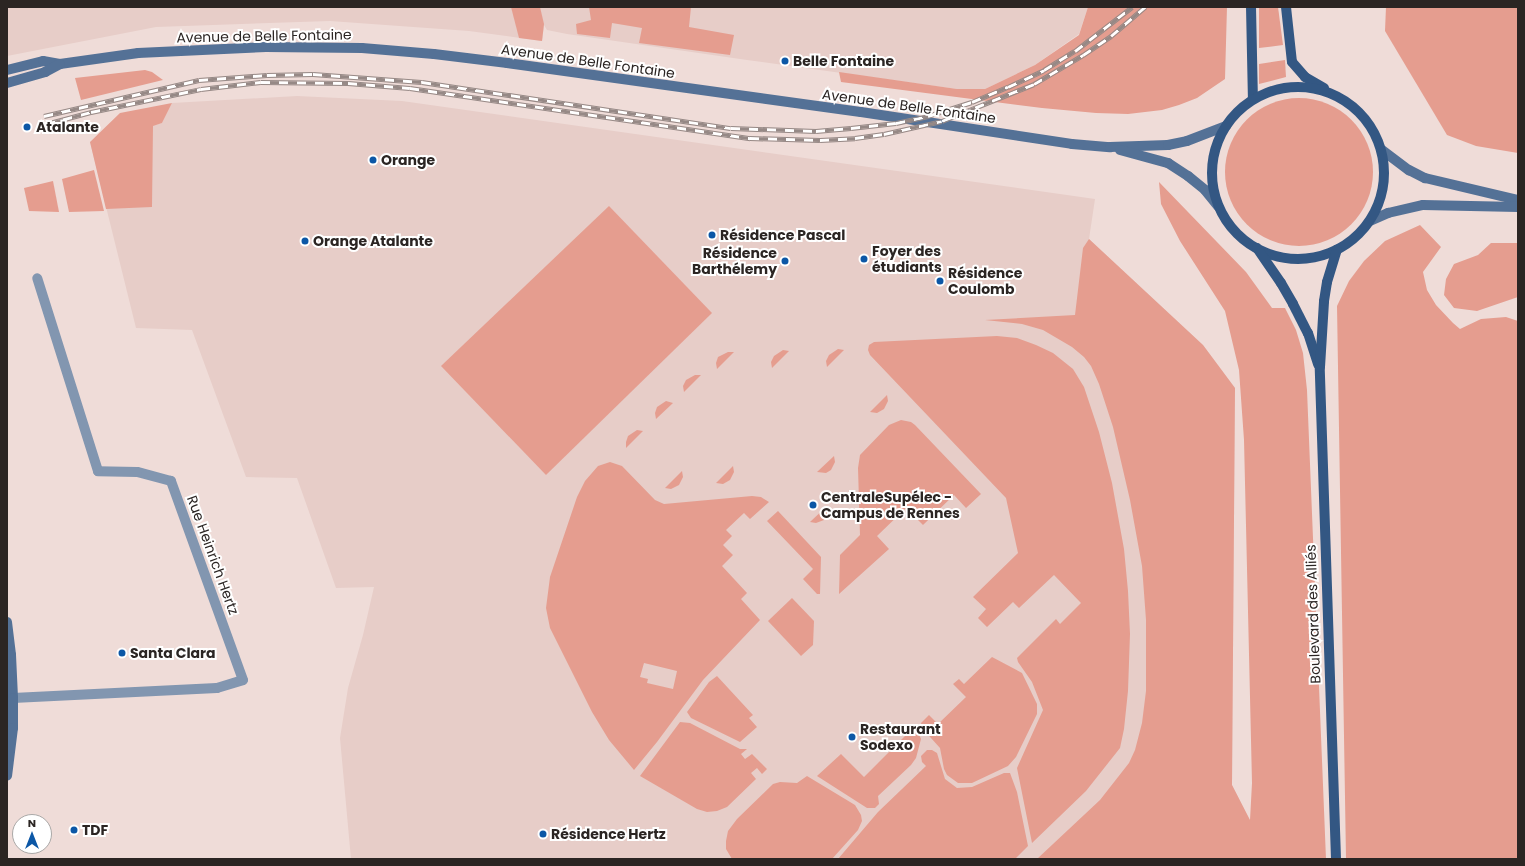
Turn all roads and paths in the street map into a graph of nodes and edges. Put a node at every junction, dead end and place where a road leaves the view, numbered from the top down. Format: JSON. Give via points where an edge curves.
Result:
{"nodes":[{"id":1,"x":1251,"y":7,"type":"edge"},
{"id":2,"x":1286,"y":7,"type":"edge"},
{"id":3,"x":60,"y":64,"type":"junction"},
{"id":4,"x":7,"y":70,"type":"edge"},
{"id":5,"x":7,"y":83,"type":"edge"},
{"id":6,"x":1338,"y":96,"type":"junction"},
{"id":7,"x":1253,"y":99,"type":"junction"},
{"id":8,"x":1226,"y":126,"type":"junction"},
{"id":9,"x":1110,"y":147,"type":"junction"},
{"id":10,"x":1382,"y":150,"type":"junction"},
{"id":11,"x":1518,"y":200,"type":"edge"},
{"id":12,"x":1218,"y":206,"type":"junction"},
{"id":13,"x":1518,"y":207,"type":"edge"},
{"id":14,"x":1370,"y":221,"type":"junction"},
{"id":15,"x":1257,"y":248,"type":"junction"},
{"id":16,"x":1337,"y":250,"type":"junction"},
{"id":17,"x":37,"y":278,"type":"dead end"},
{"id":18,"x":1320,"y":367,"type":"junction"},
{"id":19,"x":7,"y":622,"type":"edge"},
{"id":20,"x":13,"y":698,"type":"junction"},
{"id":21,"x":7,"y":776,"type":"edge"},
{"id":22,"x":1336,"y":859,"type":"edge"}],
"edges":[{"from":1,"to":7,"type":"main road"},
{"from":2,"to":6,"type":"main road","via":[[1292,62],[1304,76]]},
{"from":3,"to":4,"type":"main road","name":"Avenue de Belle Fontaine","via":[[43,61]]},
{"from":3,"to":5,"type":"main road","name":"Avenue de Belle Fontaine","via":[[45,72]]},
{"from":3,"to":9,"type":"main road","name":"Avenue de Belle Fontaine","via":[[138,53],[266,47],[362,48],[449,56],[861,112],[1072,144]]},
{"from":6,"to":7,"type":"main road","via":[[1316,88],[1286,87],[1269,91]]},
{"from":6,"to":10,"type":"main road","via":[[1354,107],[1370,124]]},
{"from":7,"to":8,"type":"main road","via":[[1234,115]]},
{"from":8,"to":9,"type":"main road","name":"Avenue de Belle Fontaine","via":[[1187,142]]},
{"from":8,"to":12,"type":"main road","via":[[1212,165],[1214,193]]},
{"from":9,"to":12,"type":"main road","name":"Avenue de Belle Fontaine","via":[[1168,164],[1205,190]]},
{"from":10,"to":11,"type":"main road","via":[[1409,170],[1425,178]]},
{"from":10,"to":14,"type":"main road","via":[[1385,179],[1380,201]]},
{"from":12,"to":15,"type":"main road","via":[[1234,230]]},
{"from":13,"to":14,"type":"main road","via":[[1423,205],[1388,212]]},
{"from":14,"to":16,"type":"main road","via":[[1361,233]]},
{"from":15,"to":16,"type":"main road","via":[[1272,255],[1305,259]]},
{"from":15,"to":18,"type":"main road","name":"Boulevard des Alliés","via":[[1293,304],[1308,333]]},
{"from":16,"to":18,"type":"main road","name":"Boulevard des Alliés","via":[[1324,301]]},
{"from":17,"to":20,"type":"street","name":"Rue Heinrich Hertz","via":[[98,470],[137,472],[171,480],[243,680],[217,688]]},
{"from":18,"to":22,"type":"main road","name":"Boulevard des Alliés"},
{"from":19,"to":20,"type":"main road"},
{"from":20,"to":21,"type":"main road","via":[[13,728]]}]}
